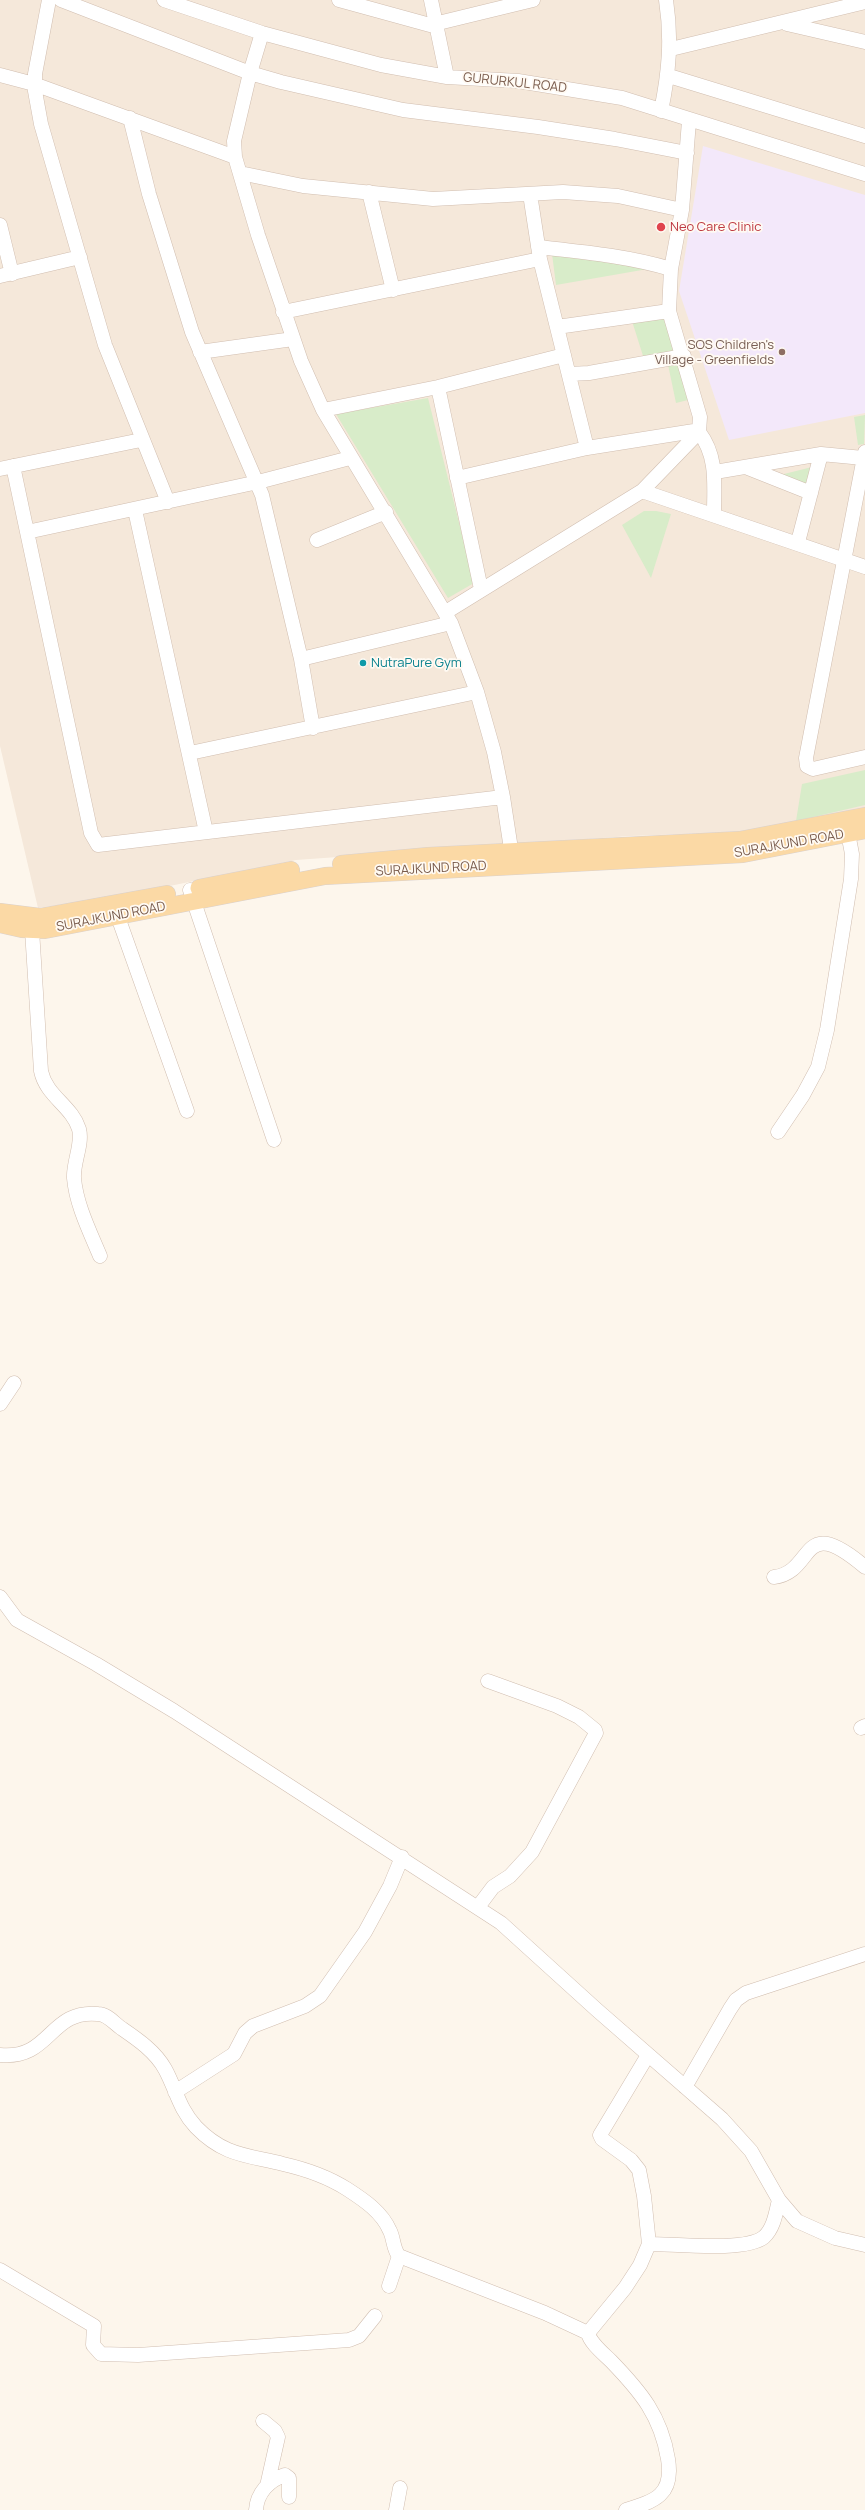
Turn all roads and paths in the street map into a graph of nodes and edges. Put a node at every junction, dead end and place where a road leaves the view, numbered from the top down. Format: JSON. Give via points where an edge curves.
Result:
{"nodes":[{"id":1,"x":49,"y":0,"type":"edge"},
{"id":2,"x":61,"y":0,"type":"edge"},
{"id":3,"x":164,"y":0,"type":"edge"},
{"id":4,"x":339,"y":0,"type":"edge"},
{"id":5,"x":431,"y":0,"type":"edge"},
{"id":6,"x":533,"y":0,"type":"edge"},
{"id":7,"x":666,"y":0,"type":"edge"},
{"id":8,"x":865,"y":2,"type":"edge"},
{"id":9,"x":189,"y":5,"type":"edge"},
{"id":10,"x":437,"y":24,"type":"junction"},
{"id":11,"x":784,"y":24,"type":"junction"},
{"id":12,"x":262,"y":33,"type":"junction"},
{"id":13,"x":865,"y":42,"type":"edge"},
{"id":14,"x":671,"y":50,"type":"junction"},
{"id":15,"x":250,"y":73,"type":"junction"},
{"id":16,"x":0,"y":75,"type":"edge"},
{"id":17,"x":669,"y":76,"type":"junction"},
{"id":18,"x":447,"y":77,"type":"junction"},
{"id":19,"x":34,"y":84,"type":"junction"},
{"id":20,"x":661,"y":111,"type":"junction"},
{"id":21,"x":130,"y":118,"type":"junction"},
{"id":22,"x":689,"y":121,"type":"junction"},
{"id":23,"x":865,"y":136,"type":"edge"},
{"id":24,"x":687,"y":153,"type":"junction"},
{"id":25,"x":236,"y":157,"type":"junction"},
{"id":26,"x":240,"y":173,"type":"junction"},
{"id":27,"x":865,"y":174,"type":"edge"},
{"id":28,"x":369,"y":192,"type":"junction"},
{"id":29,"x":530,"y":194,"type":"junction"},
{"id":30,"x":682,"y":210,"type":"junction"},
{"id":31,"x":0,"y":225,"type":"edge"},
{"id":32,"x":539,"y":253,"type":"junction"},
{"id":33,"x":80,"y":257,"type":"junction"},
{"id":34,"x":672,"y":269,"type":"junction"},
{"id":35,"x":6,"y":275,"type":"edge"},
{"id":36,"x":393,"y":290,"type":"junction"},
{"id":37,"x":669,"y":311,"type":"junction"},
{"id":38,"x":283,"y":312,"type":"junction"},
{"id":39,"x":557,"y":327,"type":"junction"},
{"id":40,"x":293,"y":339,"type":"junction"},
{"id":41,"x":200,"y":352,"type":"junction"},
{"id":42,"x":564,"y":355,"type":"junction"},
{"id":43,"x":684,"y":356,"type":"junction"},
{"id":44,"x":570,"y":374,"type":"junction"},
{"id":45,"x":438,"y":387,"type":"junction"},
{"id":46,"x":323,"y":410,"type":"junction"},
{"id":47,"x":699,"y":432,"type":"junction"},
{"id":48,"x":141,"y":440,"type":"junction"},
{"id":49,"x":587,"y":448,"type":"junction"},
{"id":50,"x":822,"y":454,"type":"junction"},
{"id":51,"x":350,"y":458,"type":"junction"},
{"id":52,"x":864,"y":463,"type":"edge"},
{"id":53,"x":7,"y":468,"type":"edge"},
{"id":54,"x":748,"y":468,"type":"junction"},
{"id":55,"x":715,"y":472,"type":"junction"},
{"id":56,"x":457,"y":478,"type":"junction"},
{"id":57,"x":258,"y":482,"type":"junction"},
{"id":58,"x":642,"y":491,"type":"junction"},
{"id":59,"x":811,"y":493,"type":"junction"},
{"id":60,"x":168,"y":502,"type":"junction"},
{"id":61,"x":135,"y":510,"type":"junction"},
{"id":62,"x":386,"y":512,"type":"junction"},
{"id":63,"x":714,"y":514,"type":"junction"},
{"id":64,"x":27,"y":532,"type":"junction"},
{"id":65,"x":317,"y":540,"type":"dead end"},
{"id":66,"x":798,"y":542,"type":"junction"},
{"id":67,"x":844,"y":560,"type":"junction"},
{"id":68,"x":865,"y":567,"type":"edge"},
{"id":69,"x":481,"y":589,"type":"junction"},
{"id":70,"x":449,"y":618,"type":"junction"},
{"id":71,"x":301,"y":659,"type":"junction"},
{"id":72,"x":477,"y":692,"type":"junction"},
{"id":73,"x":312,"y":728,"type":"junction"},
{"id":74,"x":190,"y":753,"type":"junction"},
{"id":75,"x":865,"y":757,"type":"edge"},
{"id":76,"x":504,"y":797,"type":"junction"},
{"id":77,"x":865,"y":816,"type":"edge"},
{"id":78,"x":865,"y":830,"type":"edge"},
{"id":79,"x":206,"y":832,"type":"junction"},
{"id":80,"x":848,"y":833,"type":"junction"},
{"id":81,"x":512,"y":859,"type":"junction"},
{"id":82,"x":191,"y":895,"type":"junction"},
{"id":83,"x":0,"y":912,"type":"edge"},
{"id":84,"x":118,"y":917,"type":"junction"},
{"id":85,"x":0,"y":924,"type":"edge"},
{"id":86,"x":32,"y":930,"type":"junction"},
{"id":87,"x":187,"y":1110,"type":"dead end"},
{"id":88,"x":778,"y":1132,"type":"dead end"},
{"id":89,"x":274,"y":1140,"type":"dead end"},
{"id":90,"x":100,"y":1256,"type":"dead end"},
{"id":91,"x":14,"y":1383,"type":"dead end"},
{"id":92,"x":0,"y":1404,"type":"edge"},
{"id":93,"x":865,"y":1567,"type":"edge"},
{"id":94,"x":774,"y":1577,"type":"dead end"},
{"id":95,"x":0,"y":1597,"type":"edge"},
{"id":96,"x":488,"y":1681,"type":"dead end"},
{"id":97,"x":402,"y":1857,"type":"junction"},
{"id":98,"x":478,"y":1907,"type":"junction"},
{"id":99,"x":865,"y":1954,"type":"edge"},
{"id":100,"x":0,"y":2055,"type":"edge"},
{"id":101,"x":648,"y":2055,"type":"junction"},
{"id":102,"x":685,"y":2087,"type":"junction"},
{"id":103,"x":174,"y":2092,"type":"junction"},
{"id":104,"x":779,"y":2200,"type":"junction"},
{"id":105,"x":649,"y":2244,"type":"junction"},
{"id":106,"x":865,"y":2245,"type":"edge"},
{"id":107,"x":400,"y":2256,"type":"junction"},
{"id":108,"x":0,"y":2270,"type":"edge"},
{"id":109,"x":389,"y":2286,"type":"dead end"},
{"id":110,"x":375,"y":2316,"type":"dead end"},
{"id":111,"x":588,"y":2333,"type":"junction"},
{"id":112,"x":263,"y":2421,"type":"dead end"},
{"id":113,"x":267,"y":2486,"type":"junction"},
{"id":114,"x":400,"y":2488,"type":"dead end"},
{"id":115,"x":289,"y":2497,"type":"dead end"},
{"id":116,"x":256,"y":2510,"type":"edge"},
{"id":117,"x":396,"y":2510,"type":"edge"},
{"id":118,"x":626,"y":2510,"type":"edge"}],
"edges":[{"from":1,"to":19,"type":"street"},
{"from":2,"to":15,"type":"street"},
{"from":3,"to":9,"type":"street","name":"GURURKUL ROAD"},
{"from":4,"to":10,"type":"street","via":[[418,24]]},
{"from":5,"to":10,"type":"street"},
{"from":6,"to":10,"type":"street"},
{"from":7,"to":14,"type":"street"},
{"from":8,"to":11,"type":"street"},
{"from":9,"to":12,"type":"street","name":"GURURKUL ROAD"},
{"from":10,"to":18,"type":"street"},
{"from":11,"to":13,"type":"street"},
{"from":11,"to":14,"type":"street"},
{"from":12,"to":15,"type":"street"},
{"from":12,"to":18,"type":"street","name":"GURURKUL ROAD","via":[[373,63]]},
{"from":14,"to":17,"type":"street"},
{"from":15,"to":24,"type":"street","via":[[403,110],[615,138]]},
{"from":15,"to":25,"type":"street","via":[[235,131]]},
{"from":16,"to":19,"type":"street"},
{"from":17,"to":20,"type":"street"},
{"from":17,"to":23,"type":"street"},
{"from":18,"to":20,"type":"street","name":"GURURKUL ROAD","via":[[518,81],[568,88],[622,98]]},
{"from":19,"to":21,"type":"street"},
{"from":19,"to":33,"type":"street","via":[[42,124]]},
{"from":20,"to":22,"type":"street","name":"GURURKUL ROAD"},
{"from":21,"to":25,"type":"street"},
{"from":21,"to":41,"type":"street","via":[[149,194]]},
{"from":22,"to":24,"type":"street"},
{"from":22,"to":27,"type":"street","name":"GURURKUL ROAD"},
{"from":24,"to":30,"type":"street"},
{"from":25,"to":26,"type":"street"},
{"from":26,"to":28,"type":"street","via":[[303,186]]},
{"from":26,"to":38,"type":"street"},
{"from":28,"to":29,"type":"street","via":[[440,199]]},
{"from":28,"to":36,"type":"street"},
{"from":29,"to":30,"type":"street","via":[[564,192],[618,196]]},
{"from":29,"to":32,"type":"street"},
{"from":30,"to":34,"type":"street"},
{"from":31,"to":35,"type":"street"},
{"from":32,"to":34,"type":"street","via":[[599,253]]},
{"from":32,"to":36,"type":"street"},
{"from":32,"to":39,"type":"street"},
{"from":33,"to":35,"type":"street"},
{"from":33,"to":48,"type":"street","via":[[105,344]]},
{"from":34,"to":37,"type":"street"},
{"from":36,"to":38,"type":"street"},
{"from":37,"to":39,"type":"street"},
{"from":37,"to":43,"type":"street"},
{"from":38,"to":40,"type":"street"},
{"from":39,"to":42,"type":"street"},
{"from":40,"to":41,"type":"street"},
{"from":40,"to":46,"type":"street"},
{"from":41,"to":57,"type":"street"},
{"from":42,"to":44,"type":"street"},
{"from":42,"to":45,"type":"street"},
{"from":43,"to":44,"type":"street"},
{"from":43,"to":47,"type":"street","via":[[700,417]]},
{"from":44,"to":49,"type":"street"},
{"from":45,"to":46,"type":"street"},
{"from":45,"to":56,"type":"street"},
{"from":46,"to":51,"type":"street"},
{"from":47,"to":49,"type":"street"},
{"from":47,"to":55,"type":"street","via":[[711,451]]},
{"from":47,"to":58,"type":"street"},
{"from":48,"to":53,"type":"street"},
{"from":48,"to":60,"type":"street"},
{"from":49,"to":56,"type":"street"},
{"from":50,"to":52,"type":"street"},
{"from":50,"to":54,"type":"street"},
{"from":50,"to":59,"type":"street"},
{"from":51,"to":57,"type":"street"},
{"from":51,"to":62,"type":"street"},
{"from":52,"to":67,"type":"street"},
{"from":53,"to":64,"type":"street"},
{"from":54,"to":55,"type":"street"},
{"from":54,"to":59,"type":"street"},
{"from":55,"to":63,"type":"street"},
{"from":56,"to":69,"type":"street"},
{"from":57,"to":60,"type":"street"},
{"from":57,"to":71,"type":"street"},
{"from":58,"to":63,"type":"street"},
{"from":58,"to":69,"type":"street"},
{"from":59,"to":66,"type":"street"},
{"from":60,"to":61,"type":"street"},
{"from":61,"to":64,"type":"street"},
{"from":61,"to":74,"type":"street"},
{"from":62,"to":65,"type":"street"},
{"from":62,"to":70,"type":"street"},
{"from":63,"to":66,"type":"street"},
{"from":64,"to":79,"type":"street","via":[[93,839],[102,846]]},
{"from":66,"to":67,"type":"street"},
{"from":67,"to":68,"type":"street"},
{"from":67,"to":75,"type":"street","via":[[806,762],[813,769]]},
{"from":69,"to":70,"type":"street"},
{"from":70,"to":71,"type":"street"},
{"from":70,"to":72,"type":"street"},
{"from":71,"to":73,"type":"street"},
{"from":72,"to":73,"type":"street"},
{"from":72,"to":76,"type":"street"},
{"from":73,"to":74,"type":"street"},
{"from":74,"to":79,"type":"street"},
{"from":76,"to":79,"type":"street"},
{"from":76,"to":81,"type":"street"},
{"from":77,"to":81,"type":"main road","name":"SURAJKUND ROAD","via":[[740,840]]},
{"from":78,"to":80,"type":"main road","name":"SURAJKUND ROAD"},
{"from":80,"to":81,"type":"main road","name":"SURAJKUND ROAD","via":[[743,854]]},
{"from":80,"to":88,"type":"street","via":[[852,854],[851,879],[827,1030],[815,1074]]},
{"from":81,"to":82,"type":"main road","name":"SURAJKUND ROAD","via":[[325,876]]},
{"from":82,"to":83,"type":"main road","name":"SURAJKUND ROAD","via":[[40,916]]},
{"from":82,"to":84,"type":"main road","name":"SURAJKUND ROAD"},
{"from":82,"to":89,"type":"street"},
{"from":84,"to":86,"type":"main road","name":"SURAJKUND ROAD"},
{"from":84,"to":87,"type":"street"},
{"from":85,"to":86,"type":"main road","name":"SURAJKUND ROAD"},
{"from":86,"to":90,"type":"street","via":[[42,1076],[49,1092],[74,1120],[79,1130],[74,1168],[76,1187]]},
{"from":91,"to":92,"type":"street"},
{"from":93,"to":94,"type":"street","via":[[844,1550],[826,1543],[809,1548],[793,1568]]},
{"from":95,"to":97,"type":"street","via":[[17,1620],[168,1707],[338,1819]]},
{"from":96,"to":98,"type":"street","via":[[570,1712],[596,1733],[532,1852],[510,1876],[493,1887]]},
{"from":97,"to":98,"type":"street"},
{"from":97,"to":103,"type":"street","via":[[390,1886],[365,1932],[320,1996],[305,2006],[253,2026],[245,2033],[234,2054]]},
{"from":98,"to":101,"type":"street","via":[[516,1935]]},
{"from":99,"to":102,"type":"street","via":[[746,1993],[736,2000]]},
{"from":100,"to":103,"type":"street","via":[[29,2052],[42,2044],[60,2024],[77,2017],[99,2014],[106,2016],[151,2051],[163,2065]]},
{"from":101,"to":102,"type":"street"},
{"from":101,"to":105,"type":"street","via":[[600,2135],[631,2160],[639,2170]]},
{"from":102,"to":104,"type":"street","via":[[722,2119],[752,2151]]},
{"from":103,"to":107,"type":"street","via":[[182,2110],[195,2126],[226,2149],[242,2156],[285,2164],[325,2178],[359,2197],[386,2223]]},
{"from":104,"to":105,"type":"street","via":[[771,2228],[761,2239],[748,2245]]},
{"from":104,"to":106,"type":"street","via":[[797,2221],[805,2226],[835,2238]]},
{"from":105,"to":111,"type":"street","via":[[640,2265],[625,2288]]},
{"from":107,"to":109,"type":"street"},
{"from":107,"to":111,"type":"street","via":[[538,2310]]},
{"from":108,"to":110,"type":"street","via":[[94,2326],[93,2346],[101,2354],[138,2355],[349,2340],[359,2336]]},
{"from":111,"to":118,"type":"street","via":[[650,2405],[668,2454],[670,2468],[666,2488],[660,2497]]},
{"from":112,"to":113,"type":"street","via":[[278,2437]]},
{"from":113,"to":115,"type":"street","via":[[286,2475],[289,2478]]},
{"from":113,"to":116,"type":"street","via":[[258,2498]]},
{"from":114,"to":117,"type":"street"}]}
